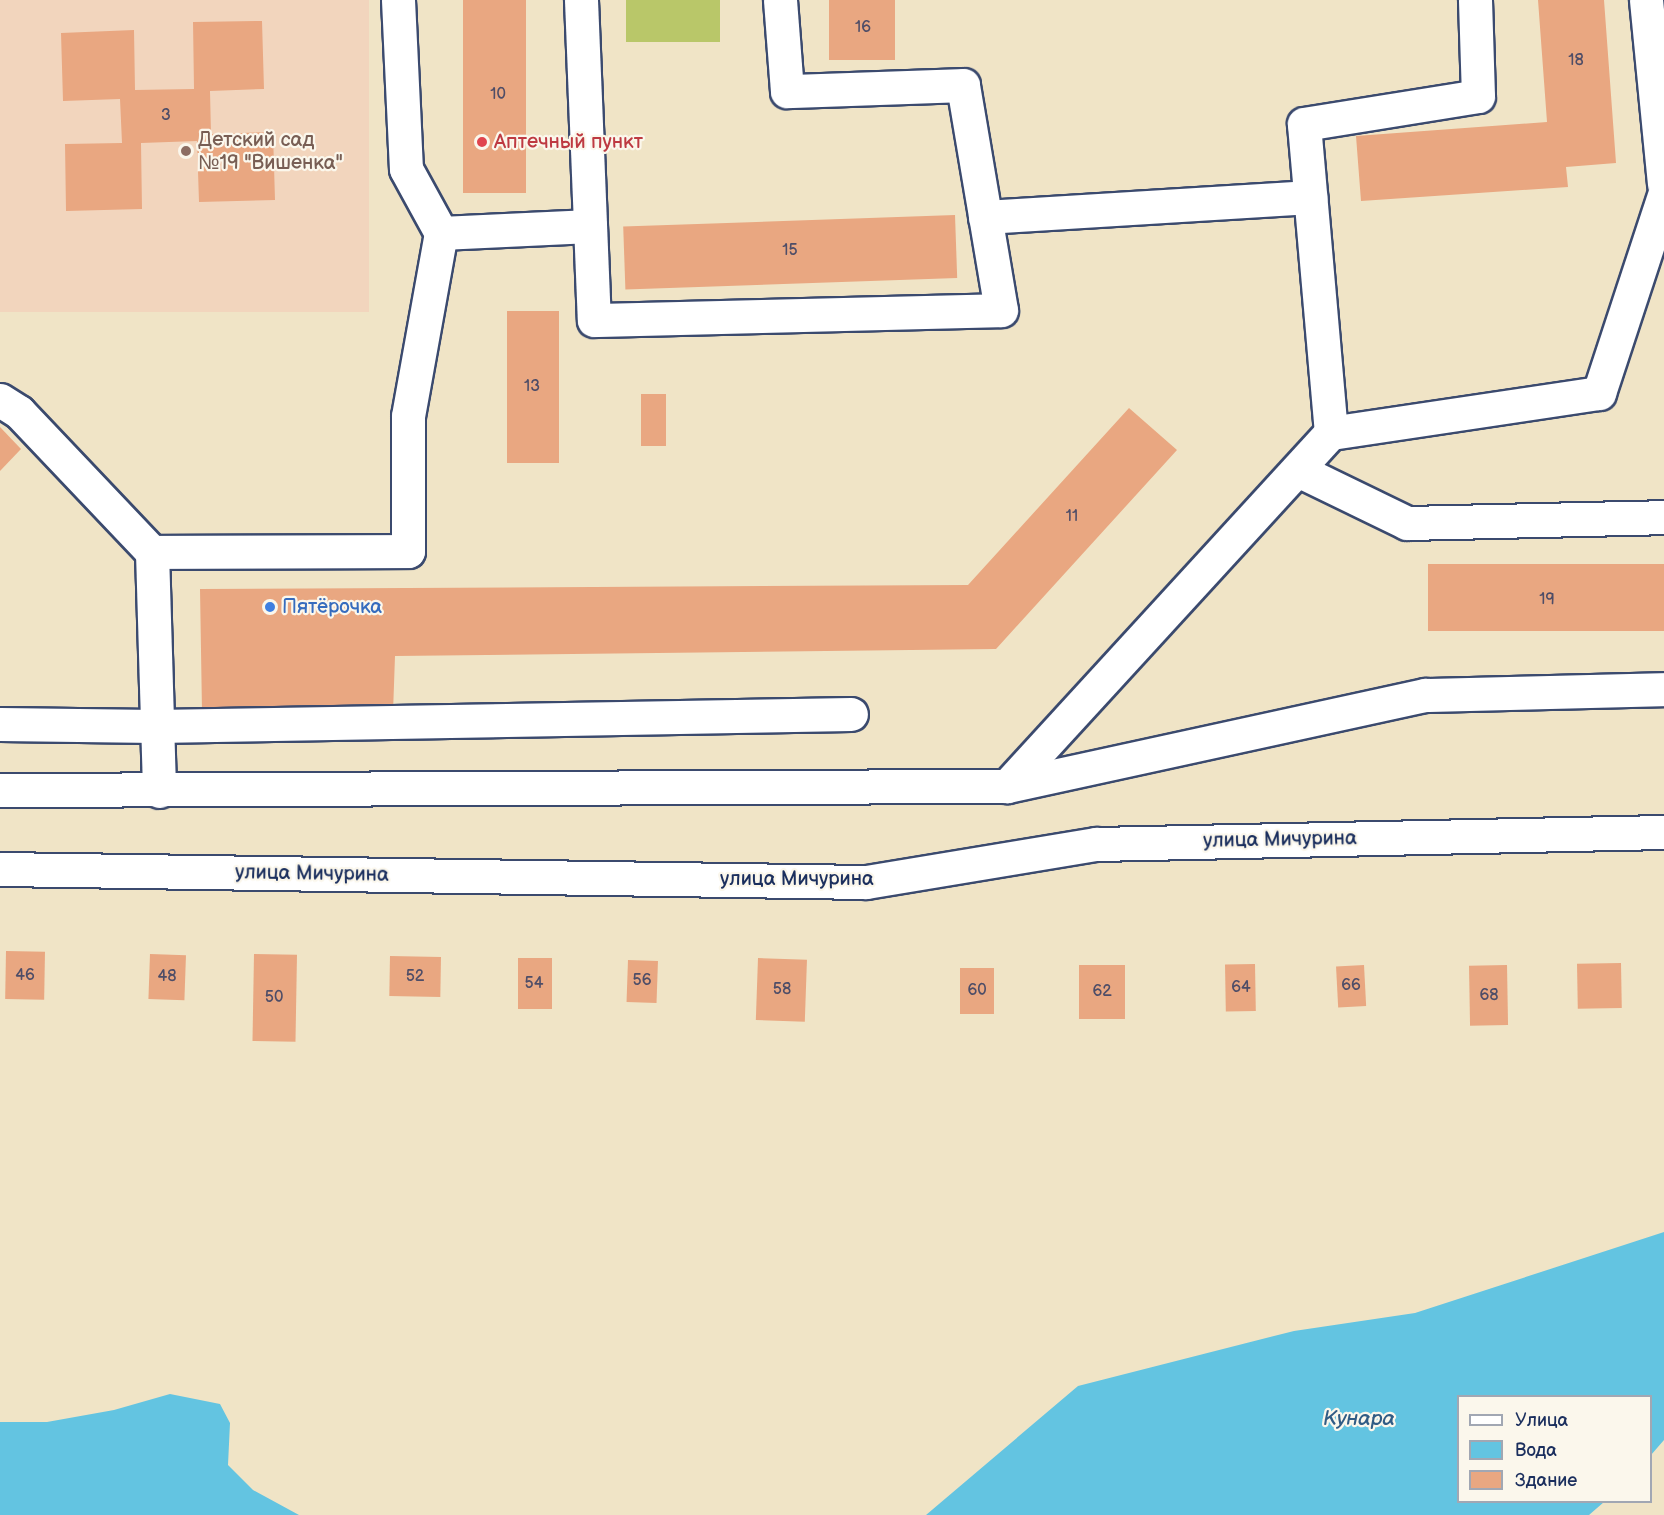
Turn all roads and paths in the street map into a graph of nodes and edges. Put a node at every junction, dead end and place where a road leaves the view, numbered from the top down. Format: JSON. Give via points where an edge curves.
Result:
{"nodes":[{"id":1,"x":398,"y":0,"type":"edge"},
{"id":2,"x":581,"y":0,"type":"edge"},
{"id":3,"x":780,"y":0,"type":"edge"},
{"id":4,"x":1475,"y":0,"type":"edge"},
{"id":5,"x":1646,"y":0,"type":"edge"},
{"id":6,"x":1664,"y":183,"type":"edge"},
{"id":7,"x":1664,"y":195,"type":"edge"},
{"id":8,"x":1310,"y":196,"type":"junction"},
{"id":9,"x":985,"y":217,"type":"junction"},
{"id":10,"x":590,"y":226,"type":"junction"},
{"id":11,"x":441,"y":233,"type":"junction"},
{"id":12,"x":0,"y":400,"type":"edge"},
{"id":13,"x":1331,"y":433,"type":"junction"},
{"id":14,"x":1298,"y":470,"type":"junction"},
{"id":15,"x":1664,"y":516,"type":"edge"},
{"id":16,"x":152,"y":552,"type":"junction"},
{"id":17,"x":1664,"y":689,"type":"edge"},
{"id":18,"x":851,"y":714,"type":"dead end"},
{"id":19,"x":0,"y":724,"type":"edge"},
{"id":20,"x":156,"y":726,"type":"junction"},
{"id":21,"x":1007,"y":786,"type":"junction"},
{"id":22,"x":0,"y":790,"type":"edge"},
{"id":23,"x":159,"y":791,"type":"junction"},
{"id":24,"x":1664,"y":832,"type":"edge"},
{"id":25,"x":0,"y":869,"type":"edge"}],
"edges":[{"from":1,"to":11,"type":"street","via":[[405,169]]},
{"from":2,"to":10,"type":"street"},
{"from":3,"to":9,"type":"street","via":[[787,91],[963,86]]},
{"from":4,"to":8,"type":"street","via":[[1478,96],[1304,124]]},
{"from":5,"to":6,"type":"street"},
{"from":7,"to":13,"type":"street","via":[[1599,393]]},
{"from":8,"to":9,"type":"street"},
{"from":8,"to":13,"type":"street"},
{"from":9,"to":10,"type":"street","via":[[1001,310],[594,320]]},
{"from":10,"to":11,"type":"street"},
{"from":11,"to":16,"type":"street","via":[[408,416],[408,551]]},
{"from":12,"to":16,"type":"street","via":[[19,412]]},
{"from":13,"to":14,"type":"street"},
{"from":14,"to":15,"type":"street","via":[[1407,524]]},
{"from":14,"to":21,"type":"street"},
{"from":16,"to":20,"type":"street"},
{"from":17,"to":21,"type":"street","via":[[1425,695]]},
{"from":18,"to":20,"type":"street"},
{"from":19,"to":20,"type":"street"},
{"from":20,"to":23,"type":"street"},
{"from":21,"to":23,"type":"street"},
{"from":22,"to":23,"type":"street"},
{"from":24,"to":25,"type":"street","name":"улица Мичурина","via":[[1096,844],[866,882]]}]}
